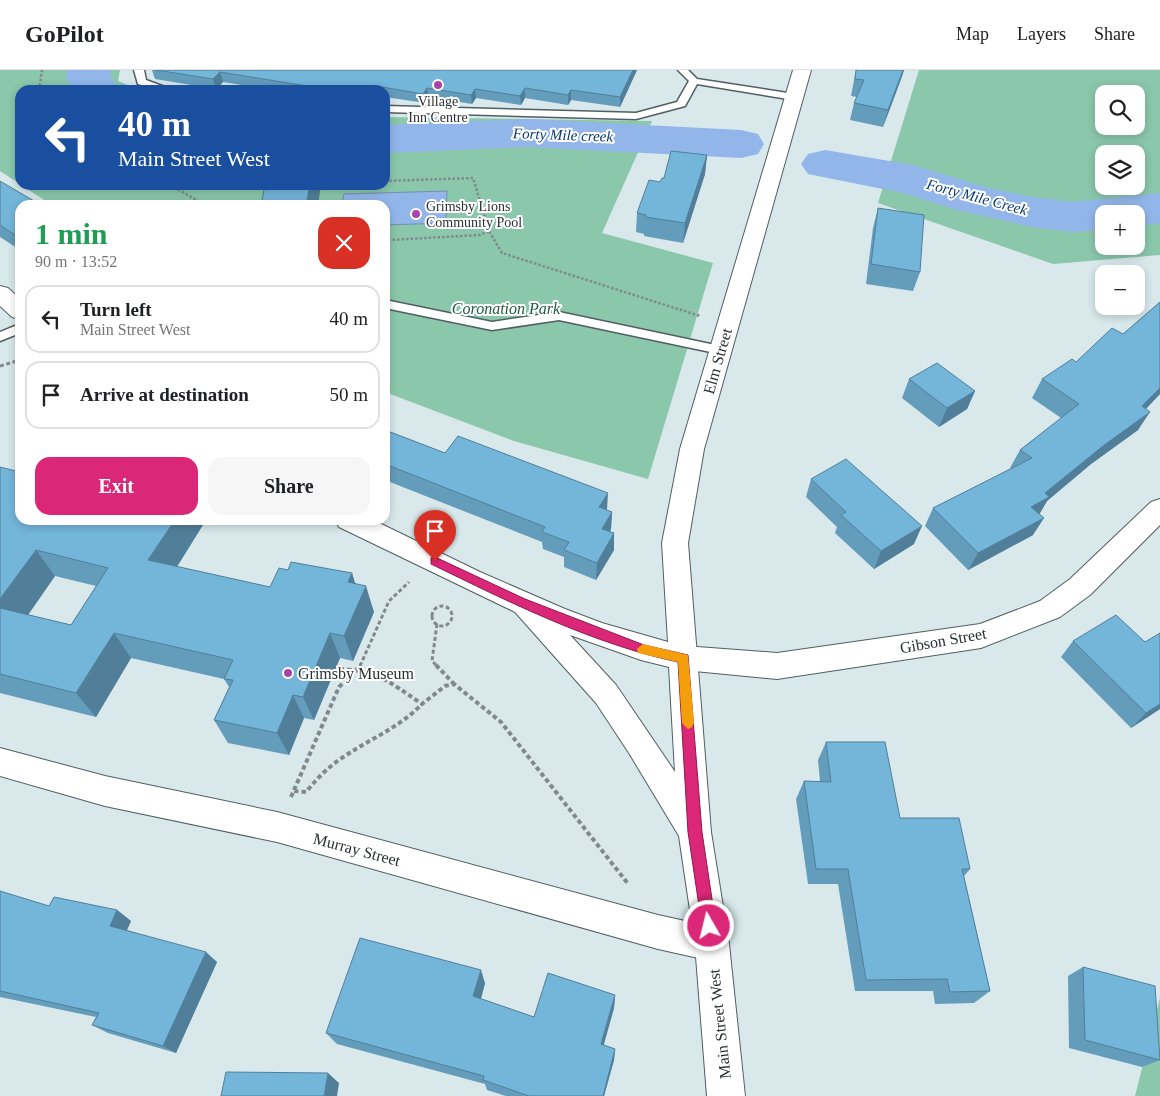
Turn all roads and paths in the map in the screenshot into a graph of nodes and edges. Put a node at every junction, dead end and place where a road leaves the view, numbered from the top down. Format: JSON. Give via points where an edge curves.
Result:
{"nodes":[{"id":1,"x":42,"y":70,"type":"edge"},
{"id":2,"x":139,"y":70,"type":"edge"},
{"id":3,"x":684,"y":70,"type":"edge"},
{"id":4,"x":802,"y":70,"type":"edge"},
{"id":5,"x":694,"y":81,"type":"junction"},
{"id":6,"x":40,"y":85,"type":"edge"},
{"id":7,"x":151,"y":85,"type":"edge"},
{"id":8,"x":794,"y":96,"type":"junction"},
{"id":9,"x":390,"y":109,"type":"edge"},
{"id":10,"x":390,"y":181,"type":"edge"},
{"id":11,"x":179,"y":190,"type":"edge"},
{"id":12,"x":196,"y":200,"type":"edge"},
{"id":13,"x":489,"y":231,"type":"junction"},
{"id":14,"x":390,"y":240,"type":"edge"},
{"id":15,"x":0,"y":293,"type":"edge"},
{"id":16,"x":390,"y":305,"type":"edge"},
{"id":17,"x":15,"y":307,"type":"edge"},
{"id":18,"x":701,"y":316,"type":"dead end"},
{"id":19,"x":15,"y":330,"type":"edge"},
{"id":20,"x":0,"y":337,"type":"edge"},
{"id":21,"x":720,"y":350,"type":"junction"},
{"id":22,"x":15,"y":362,"type":"edge"},
{"id":23,"x":0,"y":366,"type":"edge"},
{"id":24,"x":1160,"y":509,"type":"edge"},
{"id":25,"x":359,"y":525,"type":"edge"},
{"id":26,"x":414,"y":576,"type":"dead end"},
{"id":27,"x":521,"y":602,"type":"junction"},
{"id":28,"x":437,"y":624,"type":"junction"},
{"id":29,"x":684,"y":658,"type":"junction"},
{"id":30,"x":327,"y":669,"type":"edge"},
{"id":31,"x":356,"y":669,"type":"junction"},
{"id":32,"x":454,"y":684,"type":"junction"},
{"id":33,"x":422,"y":704,"type":"junction"},
{"id":34,"x":0,"y":762,"type":"edge"},
{"id":35,"x":294,"y":791,"type":"junction"},
{"id":36,"x":277,"y":827,"type":"junction"},
{"id":37,"x":695,"y":832,"type":"junction"},
{"id":38,"x":633,"y":890,"type":"dead end"},
{"id":39,"x":712,"y":944,"type":"junction"},
{"id":40,"x":726,"y":1096,"type":"edge"}],
"edges":[{"from":1,"to":6,"type":"path"},
{"from":2,"to":7,"type":"lane","via":[[141,82]]},
{"from":3,"to":5,"type":"lane"},
{"from":4,"to":8,"type":"main road","name":"Elm Street"},
{"from":5,"to":8,"type":"lane"},
{"from":5,"to":9,"type":"lane","via":[[681,104],[636,116]]},
{"from":8,"to":21,"type":"main road","name":"Elm Street"},
{"from":10,"to":13,"type":"path","via":[[473,178]]},
{"from":11,"to":12,"type":"path"},
{"from":13,"to":14,"type":"path","via":[[480,235]]},
{"from":13,"to":18,"type":"path","via":[[502,253]]},
{"from":15,"to":17,"type":"main road"},
{"from":16,"to":21,"type":"lane","via":[[492,326],[558,316]]},
{"from":19,"to":20,"type":"lane"},
{"from":21,"to":29,"type":"main road","name":"Elm Street","via":[[692,449],[675,543]]},
{"from":22,"to":23,"type":"path"},
{"from":24,"to":29,"type":"main road","name":"Gibson Street","via":[[1080,587],[1050,609],[981,636],[777,666]]},
{"from":25,"to":27,"type":"main road"},
{"from":26,"to":31,"type":"path","via":[[389,601],[363,663]]},
{"from":27,"to":29,"type":"main road","via":[[644,650]]},
{"from":27,"to":37,"type":"main road","via":[[606,694]]},
{"from":28,"to":28,"type":"path","via":[[450,620],[450,610],[441,607],[432,612],[432,620]]},
{"from":28,"to":32,"type":"path","via":[[432,661]]},
{"from":29,"to":37,"type":"main road","name":"Main Street West"},
{"from":30,"to":31,"type":"path"},
{"from":31,"to":33,"type":"path","via":[[379,674]]},
{"from":31,"to":35,"type":"path","via":[[339,686]]},
{"from":32,"to":33,"type":"path","via":[[445,686]]},
{"from":32,"to":38,"type":"path","via":[[501,722]]},
{"from":33,"to":35,"type":"path","via":[[392,730],[327,768],[306,792]]},
{"from":34,"to":36,"type":"main road","name":"Murray Street","via":[[105,791]]},
{"from":35,"to":36,"type":"path"},
{"from":36,"to":39,"type":"main road","name":"Murray Street"},
{"from":37,"to":39,"type":"main road","name":"Main Street West"},
{"from":39,"to":40,"type":"main road","name":"Main Street West"}]}
